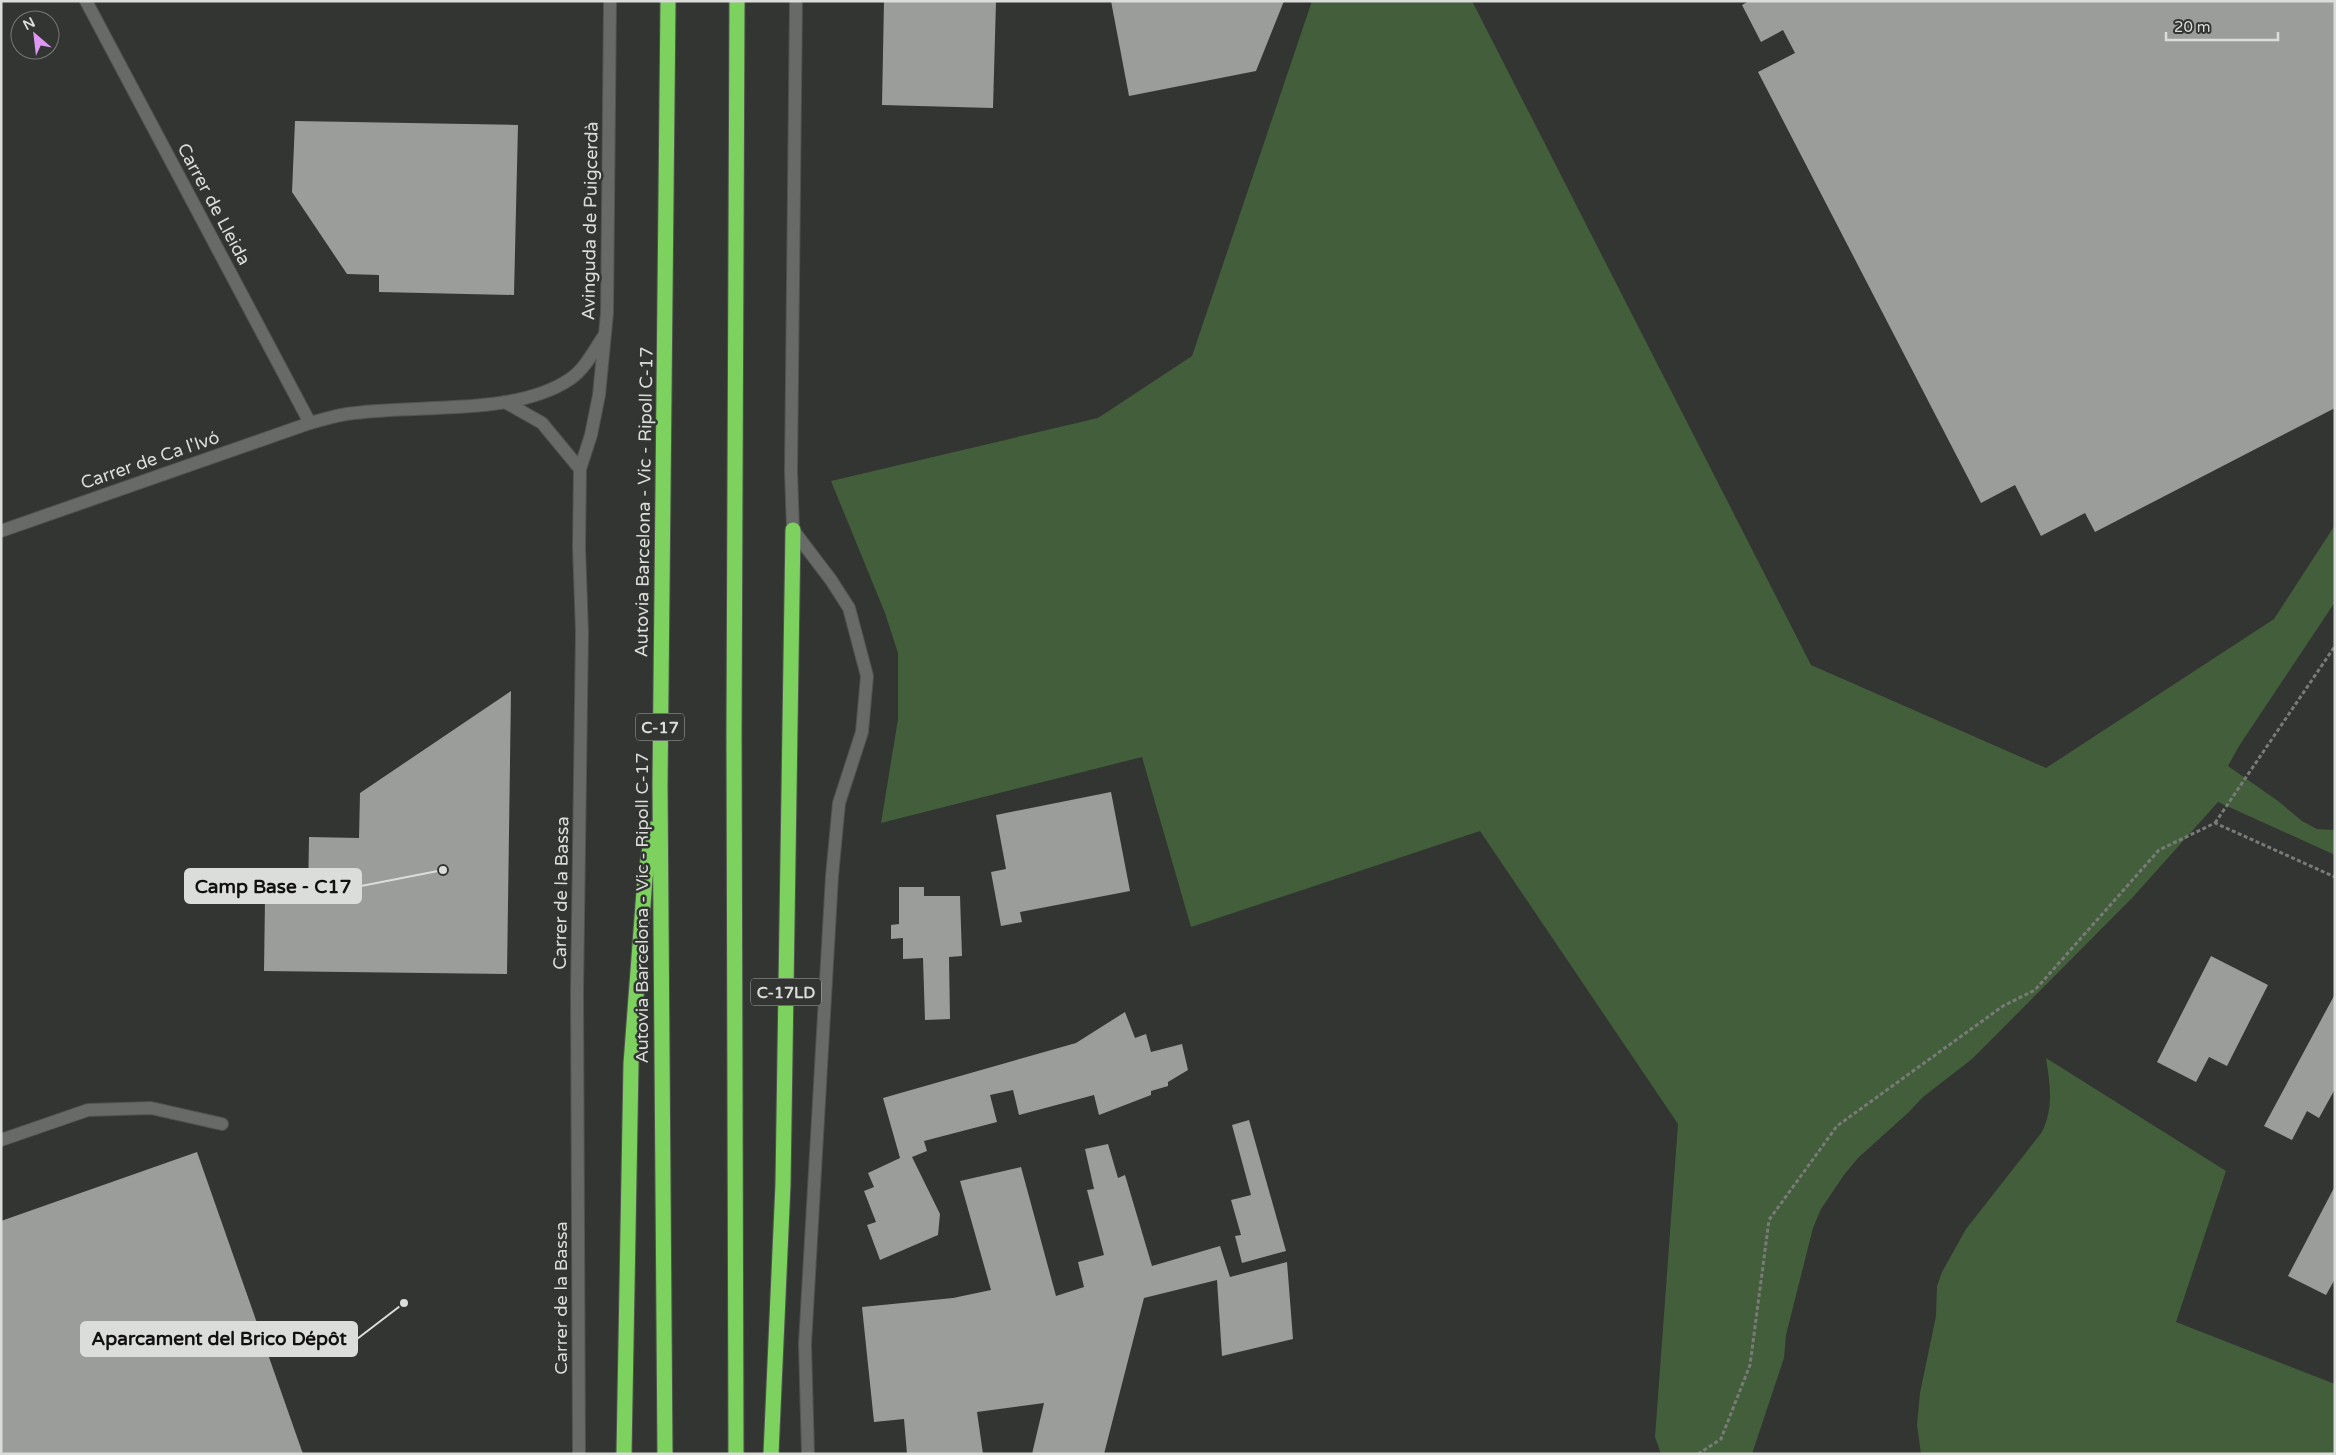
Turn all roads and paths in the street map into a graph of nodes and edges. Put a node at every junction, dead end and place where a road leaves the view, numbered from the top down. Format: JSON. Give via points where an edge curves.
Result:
{"nodes":[{"id":1,"x":86,"y":1,"type":"edge"},
{"id":2,"x":610,"y":1,"type":"edge"},
{"id":3,"x":668,"y":1,"type":"edge"},
{"id":4,"x":737,"y":1,"type":"edge"},
{"id":5,"x":796,"y":1,"type":"edge"},
{"id":6,"x":604,"y":335,"type":"junction"},
{"id":7,"x":505,"y":402,"type":"junction"},
{"id":8,"x":310,"y":423,"type":"junction"},
{"id":9,"x":580,"y":469,"type":"junction"},
{"id":10,"x":792,"y":530,"type":"junction"},
{"id":11,"x":1,"y":531,"type":"edge"},
{"id":12,"x":2335,"y":646,"type":"edge"},
{"id":13,"x":660,"y":786,"type":"junction"},
{"id":14,"x":2215,"y":824,"type":"junction"},
{"id":15,"x":2335,"y":877,"type":"edge"},
{"id":16,"x":222,"y":1124,"type":"dead end"},
{"id":17,"x":1,"y":1140,"type":"edge"},
{"id":18,"x":579,"y":1454,"type":"edge"},
{"id":19,"x":624,"y":1454,"type":"edge"},
{"id":20,"x":665,"y":1454,"type":"edge"},
{"id":21,"x":736,"y":1454,"type":"edge"},
{"id":22,"x":771,"y":1454,"type":"edge"},
{"id":23,"x":808,"y":1454,"type":"edge"},
{"id":24,"x":1698,"y":1454,"type":"edge"}],
"edges":[{"from":1,"to":8,"type":"street","name":"Carrer de Lleida"},
{"from":2,"to":6,"type":"street","name":"Avinguda de Puigcerdà","via":[[610,160]]},
{"from":3,"to":13,"type":"highway","name":"Autovia Barcelona - Vic - Ripoll C-17","number":"C-17"},
{"from":4,"to":21,"type":"highway","via":[[734,712]]},
{"from":5,"to":10,"type":"street","number":"C-17LD"},
{"from":6,"to":7,"type":"street","name":"Avinguda de Puigcerdà","via":[[571,378],[542,393]]},
{"from":6,"to":9,"type":"street","name":"Carrer de la Bassa","via":[[599,395]]},
{"from":7,"to":8,"type":"street","name":"Avinguda de Puigcerdà","via":[[354,413]]},
{"from":7,"to":9,"type":"street","via":[[542,423]]},
{"from":8,"to":11,"type":"street","name":"Carrer de Ca l'Ivó"},
{"from":9,"to":18,"type":"street","name":"Carrer de la Bassa"},
{"from":10,"to":22,"type":"highway","number":"C-17LD","via":[[784,1184]]},
{"from":10,"to":23,"type":"street","via":[[849,608],[867,676],[862,732],[839,803],[832,876],[805,1344]]},
{"from":12,"to":14,"type":"path"},
{"from":13,"to":19,"type":"highway","via":[[645,878],[631,1064]]},
{"from":13,"to":20,"type":"highway","name":"Autovia Barcelona - Vic - Ripoll C-17","number":"C-17"},
{"from":14,"to":15,"type":"path"},
{"from":14,"to":24,"type":"path","via":[[2158,850],[2035,990],[2003,1006],[1837,1126],[1769,1220],[1750,1365],[1720,1439]]},
{"from":16,"to":17,"type":"street","via":[[151,1108],[88,1110]]}]}
